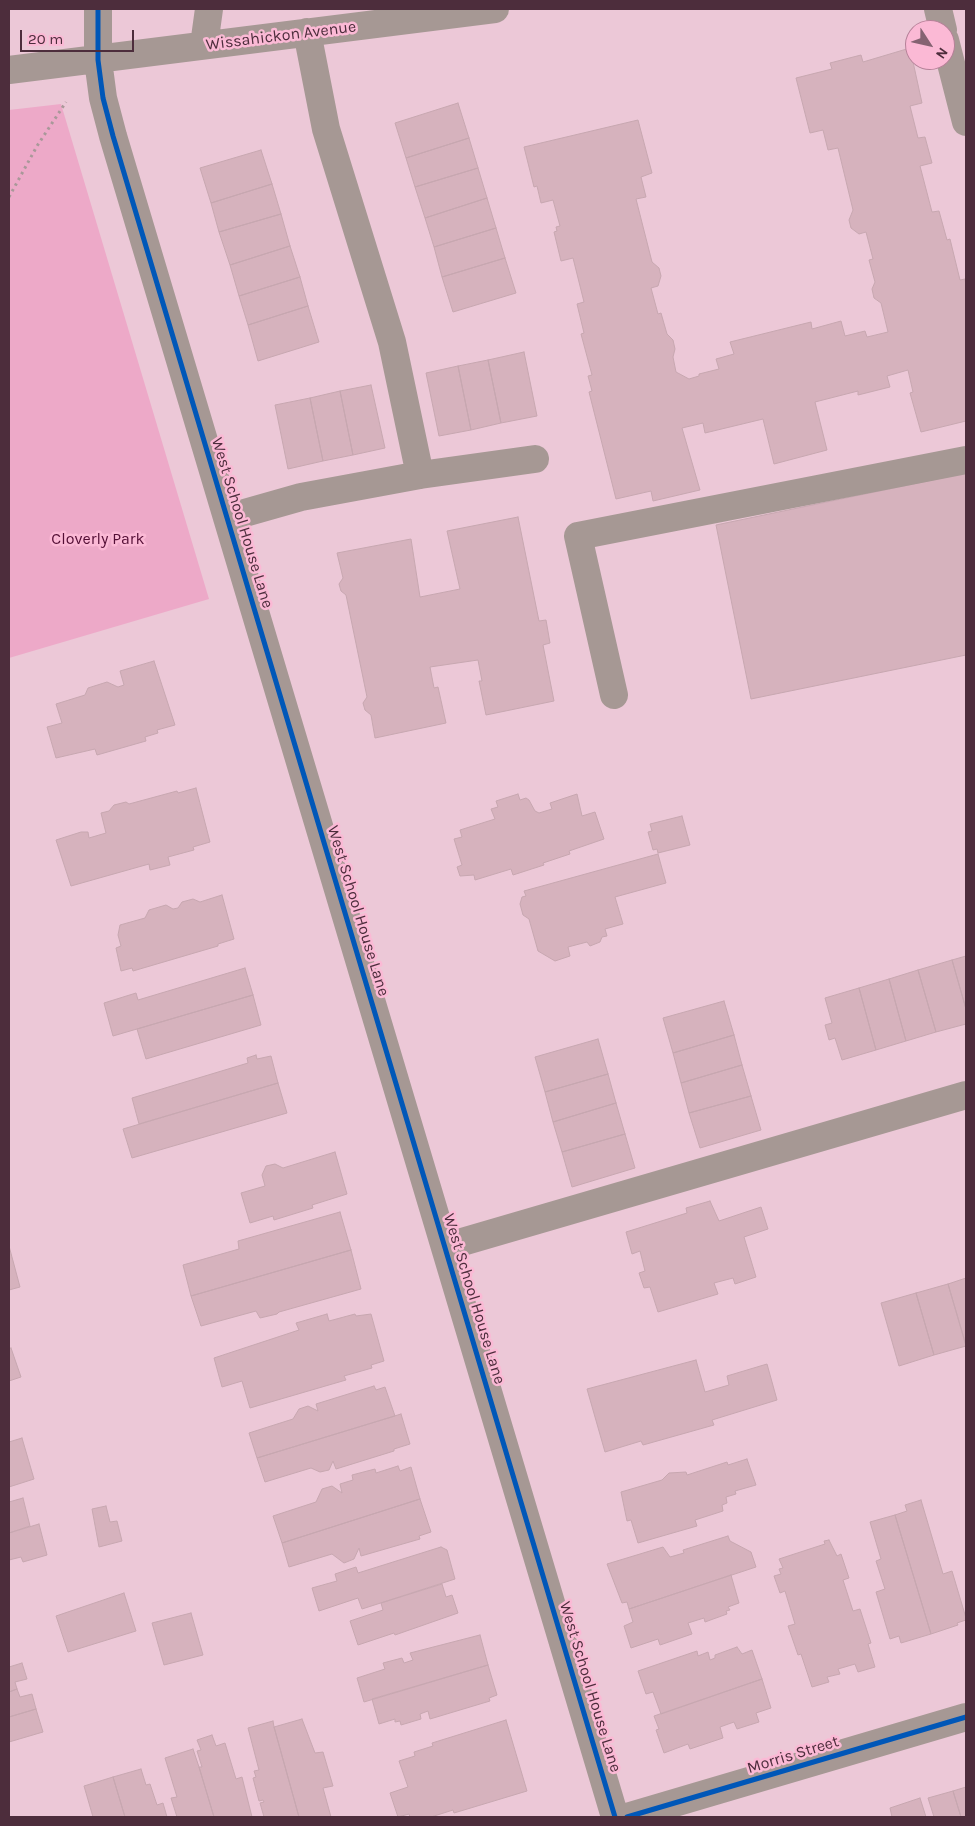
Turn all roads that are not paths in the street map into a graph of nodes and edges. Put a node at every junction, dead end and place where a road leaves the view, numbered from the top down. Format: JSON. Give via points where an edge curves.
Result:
{"nodes":[{"id":1,"x":98,"y":9,"type":"edge"},
{"id":2,"x":209,"y":9,"type":"edge"},
{"id":3,"x":495,"y":9,"type":"edge"},
{"id":4,"x":307,"y":32,"type":"junction"},
{"id":5,"x":204,"y":46,"type":"junction"},
{"id":6,"x":98,"y":60,"type":"junction"},
{"id":7,"x":9,"y":70,"type":"edge"},
{"id":8,"x":953,"y":70,"type":"edge"},
{"id":9,"x":966,"y":122,"type":"edge"},
{"id":10,"x":535,"y":459,"type":"dead end"},
{"id":11,"x":966,"y":460,"type":"edge"},
{"id":12,"x":420,"y":475,"type":"junction"},
{"id":13,"x":227,"y":518,"type":"junction"},
{"id":14,"x":614,"y":695,"type":"dead end"},
{"id":15,"x":966,"y":1095,"type":"edge"},
{"id":16,"x":445,"y":1247,"type":"junction"},
{"id":17,"x":966,"y":1717,"type":"edge"},
{"id":18,"x":615,"y":1817,"type":"edge"},
{"id":19,"x":627,"y":1817,"type":"edge"}],
"edges":[{"from":1,"to":6,"type":"street","name":"West School House Lane"},
{"from":2,"to":5,"type":"street"},
{"from":3,"to":4,"type":"street","name":"Wissahickon Avenue"},
{"from":4,"to":5,"type":"street","name":"Wissahickon Avenue"},
{"from":4,"to":12,"type":"street","via":[[326,129],[392,342]]},
{"from":5,"to":6,"type":"street","name":"Wissahickon Avenue"},
{"from":6,"to":7,"type":"street","name":"Wissahickon Avenue"},
{"from":6,"to":13,"type":"street","name":"West School House Lane","via":[[113,136]]},
{"from":8,"to":9,"type":"street"},
{"from":10,"to":12,"type":"street"},
{"from":11,"to":14,"type":"street","via":[[578,536]]},
{"from":12,"to":13,"type":"street","via":[[301,497]]},
{"from":13,"to":16,"type":"street","name":"West School House Lane"},
{"from":15,"to":16,"type":"street"},
{"from":16,"to":18,"type":"street","name":"West School House Lane"},
{"from":17,"to":19,"type":"street","name":"Morris Street"}]}
